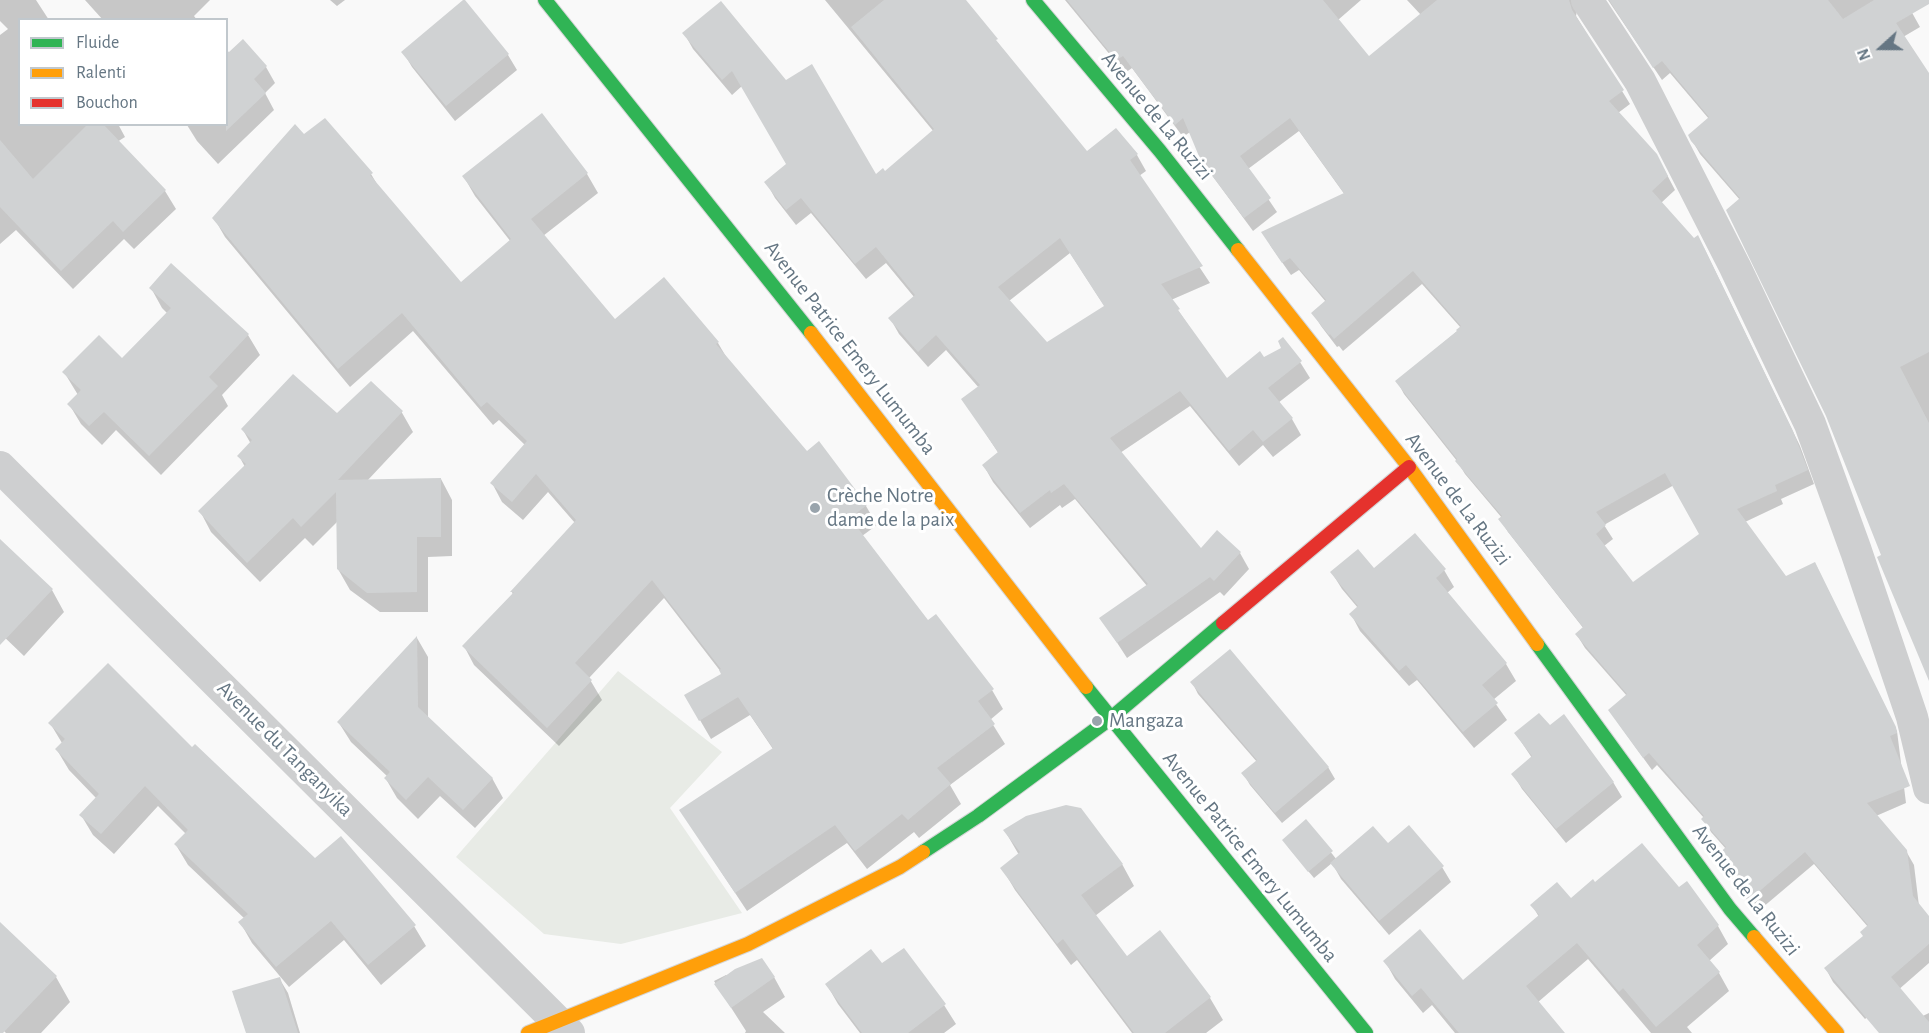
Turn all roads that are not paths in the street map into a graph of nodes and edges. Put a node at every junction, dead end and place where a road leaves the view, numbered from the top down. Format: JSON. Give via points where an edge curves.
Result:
{"nodes":[{"id":1,"x":545,"y":0,"type":"edge"},
{"id":2,"x":1033,"y":0,"type":"edge"},
{"id":3,"x":1587,"y":0,"type":"edge"},
{"id":4,"x":0,"y":467,"type":"edge"},
{"id":5,"x":1409,"y":467,"type":"junction"},
{"id":6,"x":1111,"y":718,"type":"junction"},
{"id":7,"x":1929,"y":788,"type":"edge"},
{"id":8,"x":563,"y":1028,"type":"edge"},
{"id":9,"x":528,"y":1033,"type":"edge"},
{"id":10,"x":1366,"y":1033,"type":"edge"},
{"id":11,"x":1837,"y":1033,"type":"edge"}],
"edges":[{"from":1,"to":6,"type":"street","name":"Avenue Patrice Emery Lumumba","via":[[749,253]]},
{"from":2,"to":5,"type":"street","name":"Avenue de La Ruzizi","via":[[1160,151]]},
{"from":3,"to":7,"type":"street","via":[[1640,81],[1810,424],[1912,717]]},
{"from":4,"to":8,"type":"street","name":"Avenue du Tanganyika"},
{"from":5,"to":6,"type":"street"},
{"from":5,"to":11,"type":"street","name":"Avenue de La Ruzizi","via":[[1730,909]]},
{"from":6,"to":8,"type":"street","via":[[978,816],[900,867],[748,944]]},
{"from":6,"to":10,"type":"street","name":"Avenue Patrice Emery Lumumba"},
{"from":8,"to":9,"type":"street"}]}
